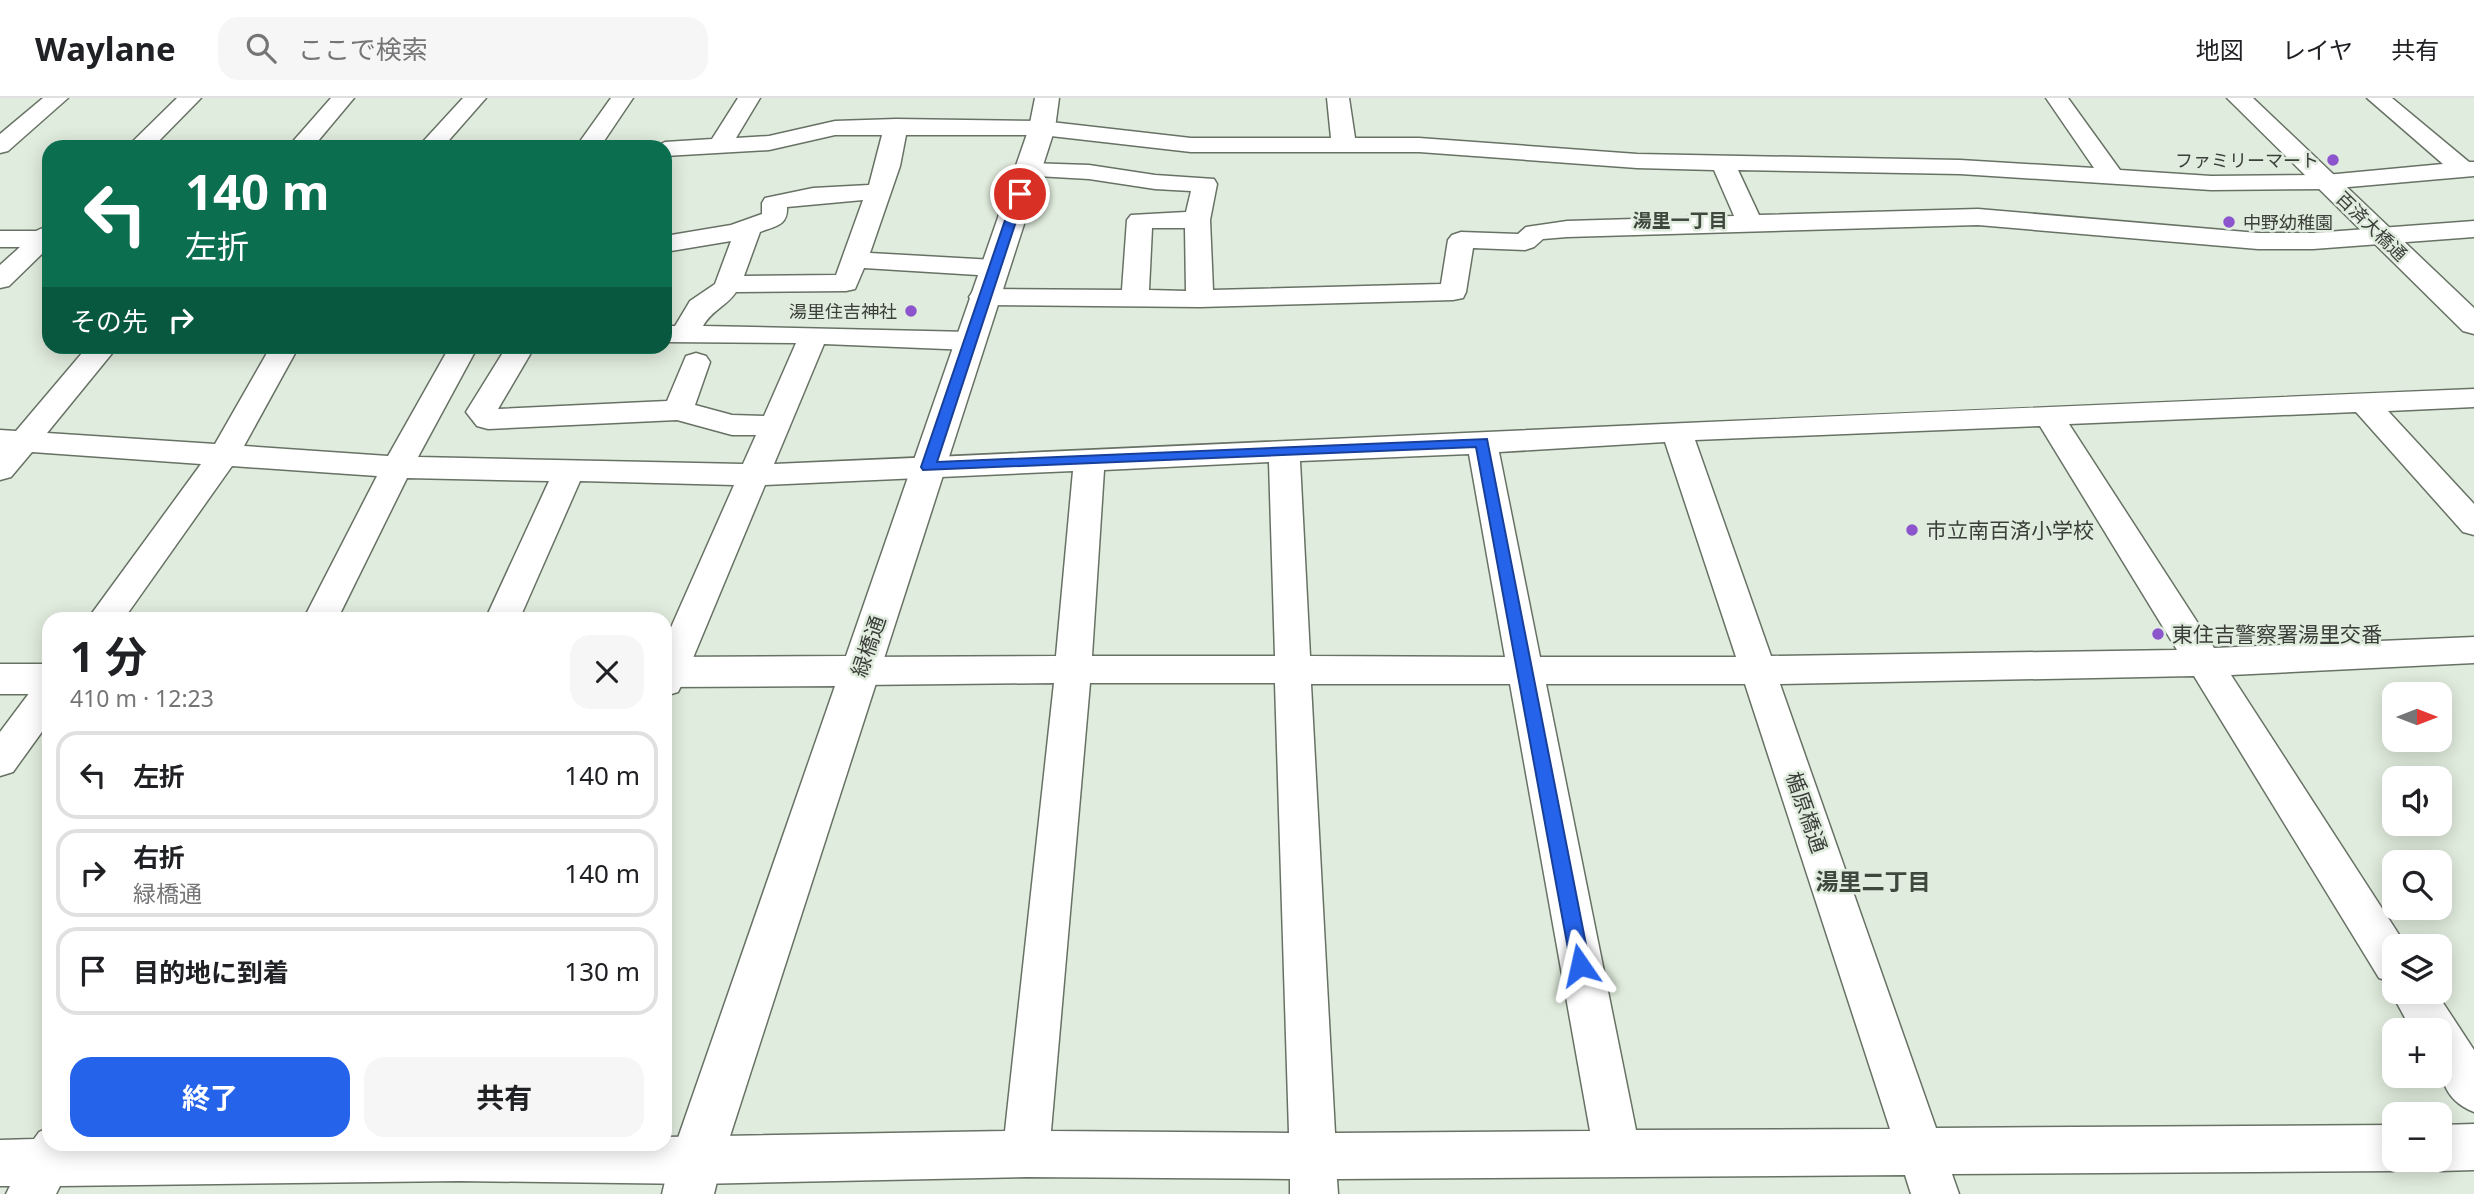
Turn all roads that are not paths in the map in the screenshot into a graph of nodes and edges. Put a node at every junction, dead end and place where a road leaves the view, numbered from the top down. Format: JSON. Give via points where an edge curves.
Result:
{"nodes":[{"id":1,"x":57,"y":98,"type":"edge"},
{"id":2,"x":190,"y":98,"type":"edge"},
{"id":3,"x":343,"y":98,"type":"edge"},
{"id":4,"x":475,"y":98,"type":"edge"},
{"id":5,"x":622,"y":98,"type":"edge"},
{"id":6,"x":749,"y":98,"type":"edge"},
{"id":7,"x":1338,"y":98,"type":"edge"},
{"id":8,"x":2057,"y":98,"type":"edge"},
{"id":9,"x":2239,"y":98,"type":"edge"},
{"id":10,"x":2378,"y":98,"type":"edge"},
{"id":11,"x":1045,"y":113,"type":"edge"},
{"id":12,"x":896,"y":126,"type":"junction"},
{"id":13,"x":146,"y":140,"type":"edge"},
{"id":14,"x":306,"y":140,"type":"edge"},
{"id":15,"x":436,"y":140,"type":"edge"},
{"id":16,"x":593,"y":140,"type":"edge"},
{"id":17,"x":1344,"y":144,"type":"junction"},
{"id":18,"x":0,"y":146,"type":"edge"},
{"id":19,"x":719,"y":146,"type":"junction"},
{"id":20,"x":672,"y":149,"type":"edge"},
{"id":21,"x":1723,"y":163,"type":"junction"},
{"id":22,"x":1028,"y":170,"type":"junction"},
{"id":23,"x":2469,"y":170,"type":"edge"},
{"id":24,"x":2113,"y":178,"type":"junction"},
{"id":25,"x":2326,"y":182,"type":"junction"},
{"id":26,"x":879,"y":192,"type":"junction"},
{"id":27,"x":1197,"y":220,"type":"junction"},
{"id":28,"x":1749,"y":222,"type":"junction"},
{"id":29,"x":750,"y":227,"type":"junction"},
{"id":30,"x":2474,"y":229,"type":"edge"},
{"id":31,"x":2382,"y":236,"type":"junction"},
{"id":32,"x":42,"y":237,"type":"edge"},
{"id":33,"x":0,"y":239,"type":"edge"},
{"id":34,"x":42,"y":242,"type":"edge"},
{"id":35,"x":672,"y":243,"type":"edge"},
{"id":36,"x":850,"y":272,"type":"junction"},
{"id":37,"x":0,"y":280,"type":"edge"},
{"id":38,"x":989,"y":283,"type":"junction"},
{"id":39,"x":728,"y":284,"type":"junction"},
{"id":40,"x":1135,"y":299,"type":"junction"},
{"id":41,"x":1200,"y":299,"type":"junction"},
{"id":42,"x":2474,"y":325,"type":"edge"},
{"id":43,"x":675,"y":334,"type":"edge"},
{"id":44,"x":814,"y":335,"type":"junction"},
{"id":45,"x":970,"y":341,"type":"junction"},
{"id":46,"x":96,"y":354,"type":"edge"},
{"id":47,"x":281,"y":354,"type":"edge"},
{"id":48,"x":460,"y":354,"type":"edge"},
{"id":49,"x":516,"y":354,"type":"edge"},
{"id":50,"x":696,"y":362,"type":"dead end"},
{"id":51,"x":2474,"y":398,"type":"edge"},
{"id":52,"x":2364,"y":402,"type":"junction"},
{"id":53,"x":678,"y":410,"type":"junction"},
{"id":54,"x":2048,"y":415,"type":"junction"},
{"id":55,"x":775,"y":426,"type":"junction"},
{"id":56,"x":1677,"y":431,"type":"junction"},
{"id":57,"x":13,"y":440,"type":"edge"},
{"id":58,"x":1482,"y":443,"type":"junction"},
{"id":59,"x":1284,"y":450,"type":"junction"},
{"id":60,"x":224,"y":455,"type":"junction"},
{"id":61,"x":1089,"y":459,"type":"junction"},
{"id":62,"x":397,"y":467,"type":"junction"},
{"id":63,"x":928,"y":467,"type":"junction"},
{"id":64,"x":0,"y":470,"type":"edge"},
{"id":65,"x":569,"y":471,"type":"junction"},
{"id":66,"x":754,"y":475,"type":"junction"},
{"id":67,"x":2474,"y":524,"type":"edge"},
{"id":68,"x":110,"y":612,"type":"edge"},
{"id":69,"x":324,"y":612,"type":"edge"},
{"id":70,"x":506,"y":612,"type":"edge"},
{"id":71,"x":2474,"y":650,"type":"edge"},
{"id":72,"x":672,"y":662,"type":"edge"},
{"id":73,"x":2202,"y":663,"type":"junction"},
{"id":74,"x":1073,"y":669,"type":"junction"},
{"id":75,"x":859,"y":671,"type":"junction"},
{"id":76,"x":1292,"y":671,"type":"junction"},
{"id":77,"x":1523,"y":671,"type":"junction"},
{"id":78,"x":1759,"y":671,"type":"junction"},
{"id":79,"x":672,"y":676,"type":"edge"},
{"id":80,"x":0,"y":679,"type":"edge"},
{"id":81,"x":42,"y":679,"type":"edge"},
{"id":82,"x":42,"y":704,"type":"edge"},
{"id":83,"x":0,"y":761,"type":"edge"},
{"id":84,"x":2382,"y":945,"type":"edge"},
{"id":85,"x":2452,"y":1055,"type":"edge"},
{"id":86,"x":2474,"y":1090,"type":"edge"},
{"id":87,"x":2474,"y":1147,"type":"edge"},
{"id":88,"x":2452,"y":1148,"type":"edge"},
{"id":89,"x":2382,"y":1149,"type":"edge"},
{"id":90,"x":463,"y":1151,"type":"edge"},
{"id":91,"x":271,"y":1152,"type":"edge"},
{"id":92,"x":1617,"y":1153,"type":"junction"},
{"id":93,"x":1026,"y":1154,"type":"junction"},
{"id":94,"x":0,"y":1163,"type":"edge"},
{"id":95,"x":45,"y":1167,"type":"edge"},
{"id":96,"x":1928,"y":1173,"type":"edge"},
{"id":97,"x":1313,"y":1175,"type":"edge"},
{"id":98,"x":692,"y":1178,"type":"edge"}],
"edges":[{"from":1,"to":18,"type":"street"},
{"from":2,"to":13,"type":"street"},
{"from":3,"to":14,"type":"street"},
{"from":4,"to":15,"type":"street"},
{"from":5,"to":16,"type":"street"},
{"from":6,"to":19,"type":"street"},
{"from":7,"to":17,"type":"street"},
{"from":8,"to":24,"type":"street"},
{"from":9,"to":25,"type":"street","name":"百済大橋通"},
{"from":10,"to":23,"type":"street"},
{"from":11,"to":12,"type":"street"},
{"from":11,"to":17,"type":"street","via":[[1191,145]]},
{"from":11,"to":22,"type":"street","name":"緑橋通"},
{"from":12,"to":19,"type":"street","via":[[835,128],[769,143]]},
{"from":12,"to":26,"type":"street"},
{"from":17,"to":21,"type":"street"},
{"from":19,"to":20,"type":"street"},
{"from":21,"to":24,"type":"street","via":[[1960,167]]},
{"from":21,"to":28,"type":"street"},
{"from":22,"to":27,"type":"street","via":[[1205,184]]},
{"from":22,"to":38,"type":"street","name":"緑橋通"},
{"from":23,"to":25,"type":"street"},
{"from":24,"to":25,"type":"street"},
{"from":25,"to":31,"type":"street","name":"百済大橋通"},
{"from":26,"to":29,"type":"street","via":[[811,194],[774,203],[775,218]]},
{"from":26,"to":36,"type":"street"},
{"from":27,"to":40,"type":"street","via":[[1140,220]]},
{"from":27,"to":41,"type":"street"},
{"from":28,"to":31,"type":"street","via":[[1978,217],[2258,241]]},
{"from":28,"to":41,"type":"street","via":[[1567,229],[1535,232],[1525,242],[1461,240],[1453,292]]},
{"from":29,"to":35,"type":"street"},
{"from":29,"to":39,"type":"street"},
{"from":30,"to":31,"type":"street"},
{"from":31,"to":42,"type":"street","name":"百済大橋通"},
{"from":32,"to":33,"type":"street"},
{"from":34,"to":37,"type":"street"},
{"from":36,"to":38,"type":"street"},
{"from":36,"to":39,"type":"street"},
{"from":36,"to":44,"type":"street"},
{"from":38,"to":40,"type":"street"},
{"from":38,"to":45,"type":"street","name":"緑橋通"},
{"from":39,"to":43,"type":"street"},
{"from":40,"to":41,"type":"street"},
{"from":43,"to":44,"type":"street"},
{"from":44,"to":45,"type":"street"},
{"from":44,"to":55,"type":"street"},
{"from":45,"to":63,"type":"street","name":"緑橋通"},
{"from":46,"to":57,"type":"street"},
{"from":47,"to":60,"type":"street"},
{"from":48,"to":62,"type":"street"},
{"from":49,"to":53,"type":"street","via":[[481,412],[488,419]]},
{"from":50,"to":53,"type":"street"},
{"from":51,"to":52,"type":"street"},
{"from":52,"to":54,"type":"street"},
{"from":52,"to":67,"type":"street"},
{"from":53,"to":55,"type":"street","via":[[732,425]]},
{"from":54,"to":56,"type":"street"},
{"from":54,"to":73,"type":"street"},
{"from":55,"to":66,"type":"street"},
{"from":56,"to":58,"type":"street"},
{"from":56,"to":78,"type":"street","name":"楯原橋通"},
{"from":57,"to":60,"type":"street"},
{"from":57,"to":64,"type":"street"},
{"from":58,"to":59,"type":"street"},
{"from":58,"to":77,"type":"street"},
{"from":59,"to":61,"type":"street"},
{"from":59,"to":76,"type":"street"},
{"from":60,"to":62,"type":"street"},
{"from":60,"to":68,"type":"street"},
{"from":61,"to":63,"type":"street"},
{"from":61,"to":74,"type":"street"},
{"from":62,"to":65,"type":"street"},
{"from":62,"to":69,"type":"street"},
{"from":63,"to":66,"type":"street"},
{"from":63,"to":75,"type":"street","name":"緑橋通"},
{"from":65,"to":66,"type":"street"},
{"from":65,"to":70,"type":"street"},
{"from":66,"to":72,"type":"street"},
{"from":71,"to":73,"type":"street"},
{"from":73,"to":78,"type":"street"},
{"from":73,"to":84,"type":"street"},
{"from":74,"to":75,"type":"street"},
{"from":74,"to":76,"type":"street"},
{"from":74,"to":93,"type":"street"},
{"from":75,"to":79,"type":"street"},
{"from":75,"to":98,"type":"street","name":"緑橋通"},
{"from":76,"to":77,"type":"street"},
{"from":76,"to":97,"type":"street"},
{"from":77,"to":78,"type":"street"},
{"from":77,"to":92,"type":"street"},
{"from":78,"to":96,"type":"street","name":"楯原橋通"},
{"from":80,"to":81,"type":"street"},
{"from":82,"to":83,"type":"street"},
{"from":85,"to":86,"type":"street"},
{"from":87,"to":88,"type":"street"},
{"from":89,"to":96,"type":"street"},
{"from":90,"to":91,"type":"street"},
{"from":90,"to":98,"type":"street"},
{"from":91,"to":95,"type":"street"},
{"from":92,"to":96,"type":"street"},
{"from":92,"to":97,"type":"street"},
{"from":93,"to":97,"type":"street"},
{"from":93,"to":98,"type":"street"},
{"from":94,"to":95,"type":"street"}]}
